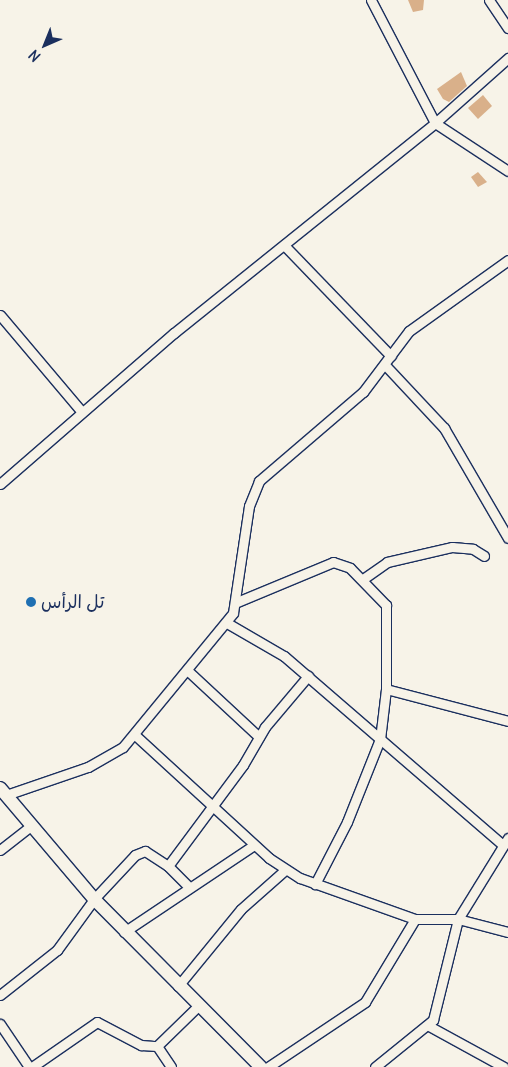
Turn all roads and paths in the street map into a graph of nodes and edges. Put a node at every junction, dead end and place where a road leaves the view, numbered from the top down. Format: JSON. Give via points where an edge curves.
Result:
{"nodes":[{"id":1,"x":371,"y":0,"type":"edge"},
{"id":2,"x":489,"y":0,"type":"edge"},
{"id":3,"x":508,"y":28,"type":"edge"},
{"id":4,"x":508,"y":58,"type":"edge"},
{"id":5,"x":435,"y":123,"type":"junction"},
{"id":6,"x":508,"y":171,"type":"edge"},
{"id":7,"x":284,"y":244,"type":"junction"},
{"id":8,"x":508,"y":260,"type":"edge"},
{"id":9,"x":0,"y":315,"type":"edge"},
{"id":10,"x":391,"y":356,"type":"junction"},
{"id":11,"x":386,"y":366,"type":"junction"},
{"id":12,"x":81,"y":411,"type":"junction"},
{"id":13,"x":0,"y":484,"type":"edge"},
{"id":14,"x":508,"y":538,"type":"edge"},
{"id":15,"x":484,"y":556,"type":"dead end"},
{"id":16,"x":363,"y":579,"type":"junction"},
{"id":17,"x":237,"y":602,"type":"junction"},
{"id":18,"x":228,"y":623,"type":"junction"},
{"id":19,"x":187,"y":670,"type":"junction"},
{"id":20,"x":308,"y":676,"type":"junction"},
{"id":21,"x":386,"y":689,"type":"junction"},
{"id":22,"x":508,"y":721,"type":"edge"},
{"id":23,"x":135,"y":735,"type":"junction"},
{"id":24,"x":259,"y":737,"type":"junction"},
{"id":25,"x":380,"y":739,"type":"junction"},
{"id":26,"x":3,"y":792,"type":"edge"},
{"id":27,"x":211,"y":807,"type":"junction"},
{"id":28,"x":32,"y":825,"type":"junction"},
{"id":29,"x":506,"y":842,"type":"edge"},
{"id":30,"x":254,"y":845,"type":"junction"},
{"id":31,"x":0,"y":850,"type":"edge"},
{"id":32,"x":168,"y":866,"type":"junction"},
{"id":33,"x":285,"y":870,"type":"junction"},
{"id":34,"x":315,"y":884,"type":"junction"},
{"id":35,"x":189,"y":887,"type":"junction"},
{"id":36,"x":94,"y":900,"type":"junction"},
{"id":37,"x":415,"y":919,"type":"junction"},
{"id":38,"x":458,"y":919,"type":"junction"},
{"id":39,"x":124,"y":932,"type":"junction"},
{"id":40,"x":508,"y":932,"type":"edge"},
{"id":41,"x":178,"y":986,"type":"junction"},
{"id":42,"x":0,"y":995,"type":"edge"},
{"id":43,"x":198,"y":1006,"type":"junction"},
{"id":44,"x":0,"y":1024,"type":"edge"},
{"id":45,"x":429,"y":1026,"type":"junction"},
{"id":46,"x":157,"y":1046,"type":"junction"},
{"id":47,"x":30,"y":1067,"type":"edge"},
{"id":48,"x":171,"y":1067,"type":"edge"},
{"id":49,"x":261,"y":1067,"type":"edge"},
{"id":50,"x":268,"y":1067,"type":"edge"},
{"id":51,"x":375,"y":1067,"type":"edge"},
{"id":52,"x":504,"y":1067,"type":"edge"}],
"edges":[{"from":1,"to":5,"type":"street"},
{"from":2,"to":3,"type":"street"},
{"from":4,"to":5,"type":"street"},
{"from":5,"to":6,"type":"street"},
{"from":5,"to":7,"type":"street"},
{"from":7,"to":10,"type":"street"},
{"from":7,"to":12,"type":"street"},
{"from":8,"to":10,"type":"street","via":[[427,315]]},
{"from":9,"to":12,"type":"street"},
{"from":10,"to":11,"type":"street"},
{"from":11,"to":14,"type":"street","via":[[444,428]]},
{"from":11,"to":17,"type":"street","via":[[347,407],[259,481],[249,506]]},
{"from":12,"to":13,"type":"street"},
{"from":15,"to":16,"type":"street","via":[[473,549],[452,547],[387,562]]},
{"from":16,"to":17,"type":"street","via":[[334,562]]},
{"from":16,"to":21,"type":"street","via":[[386,605]]},
{"from":17,"to":18,"type":"street"},
{"from":18,"to":19,"type":"street"},
{"from":18,"to":20,"type":"street","via":[[271,646]]},
{"from":19,"to":23,"type":"street"},
{"from":19,"to":24,"type":"street"},
{"from":20,"to":24,"type":"street"},
{"from":20,"to":25,"type":"street"},
{"from":21,"to":22,"type":"street"},
{"from":21,"to":25,"type":"street"},
{"from":23,"to":26,"type":"street","via":[[123,747],[88,767]]},
{"from":23,"to":27,"type":"street"},
{"from":24,"to":27,"type":"street"},
{"from":25,"to":29,"type":"street"},
{"from":25,"to":34,"type":"street","via":[[347,822]]},
{"from":26,"to":28,"type":"street"},
{"from":27,"to":30,"type":"street"},
{"from":27,"to":32,"type":"street"},
{"from":28,"to":31,"type":"street"},
{"from":28,"to":36,"type":"street"},
{"from":29,"to":38,"type":"street"},
{"from":30,"to":33,"type":"street"},
{"from":30,"to":35,"type":"street"},
{"from":32,"to":35,"type":"street"},
{"from":32,"to":36,"type":"street","via":[[141,851]]},
{"from":33,"to":34,"type":"street"},
{"from":33,"to":41,"type":"street","via":[[240,909]]},
{"from":34,"to":37,"type":"street"},
{"from":35,"to":39,"type":"street"},
{"from":36,"to":39,"type":"street"},
{"from":36,"to":42,"type":"street","via":[[57,950]]},
{"from":37,"to":38,"type":"street"},
{"from":37,"to":50,"type":"street","via":[[365,1002]]},
{"from":38,"to":40,"type":"street"},
{"from":38,"to":45,"type":"street","via":[[443,994]]},
{"from":39,"to":41,"type":"street"},
{"from":41,"to":43,"type":"street"},
{"from":43,"to":46,"type":"street"},
{"from":43,"to":49,"type":"street"},
{"from":44,"to":47,"type":"street"},
{"from":45,"to":51,"type":"street"},
{"from":45,"to":52,"type":"street"},
{"from":46,"to":47,"type":"street","via":[[141,1045],[104,1022],[91,1023]]},
{"from":46,"to":48,"type":"street"}]}
